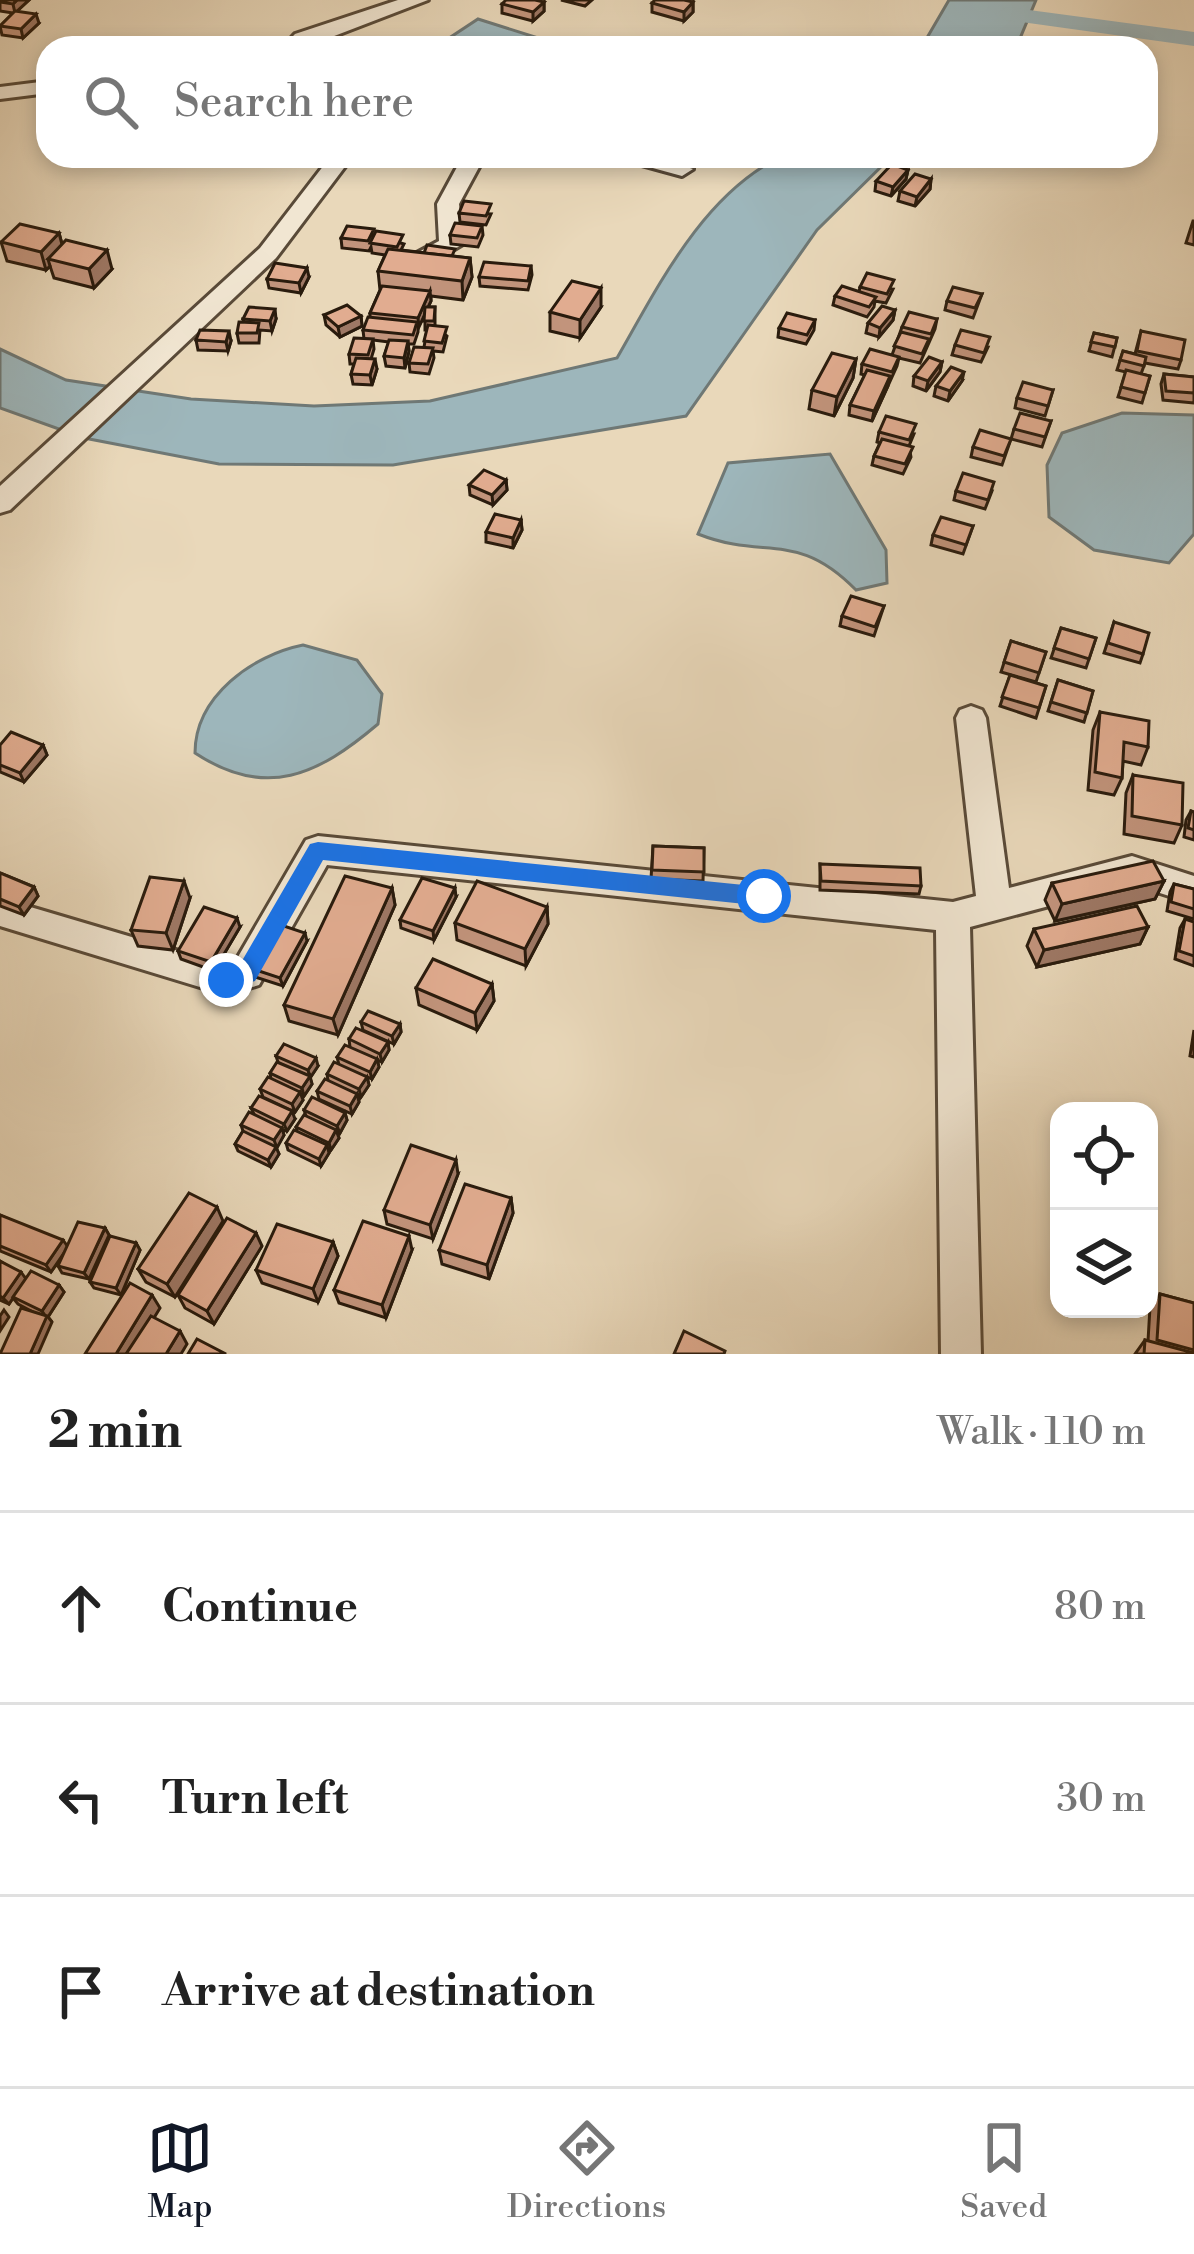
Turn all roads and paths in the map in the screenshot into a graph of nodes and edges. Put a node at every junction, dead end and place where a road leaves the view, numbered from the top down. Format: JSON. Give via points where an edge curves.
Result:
{"nodes":[{"id":1,"x":418,"y":0,"type":"edge"},
{"id":2,"x":308,"y":36,"type":"edge"},
{"id":3,"x":36,"y":88,"type":"edge"},
{"id":4,"x":0,"y":93,"type":"edge"},
{"id":5,"x":334,"y":168,"type":"edge"},
{"id":6,"x":468,"y":168,"type":"edge"},
{"id":7,"x":677,"y":168,"type":"edge"},
{"id":8,"x":682,"y":169,"type":"dead end"},
{"id":9,"x":385,"y":279,"type":"edge"},
{"id":10,"x":0,"y":503,"type":"edge"},
{"id":11,"x":971,"y":718,"type":"dead end"},
{"id":12,"x":1194,"y":890,"type":"edge"},
{"id":13,"x":994,"y":903,"type":"junction"},
{"id":14,"x":0,"y":912,"type":"edge"},
{"id":15,"x":953,"y":917,"type":"junction"},
{"id":16,"x":961,"y":1354,"type":"edge"}],
"edges":[{"from":1,"to":2,"type":"street"},
{"from":3,"to":4,"type":"street"},
{"from":5,"to":10,"type":"street","via":[[228,294],[53,445]]},
{"from":6,"to":9,"type":"street","via":[[448,204],[451,244]]},
{"from":7,"to":8,"type":"street"},
{"from":11,"to":13,"type":"street"},
{"from":12,"to":13,"type":"street","via":[[1132,870]]},
{"from":13,"to":15,"type":"street"},
{"from":14,"to":15,"type":"street","via":[[226,980],[247,974],[318,850]]},
{"from":15,"to":16,"type":"street"}]}
